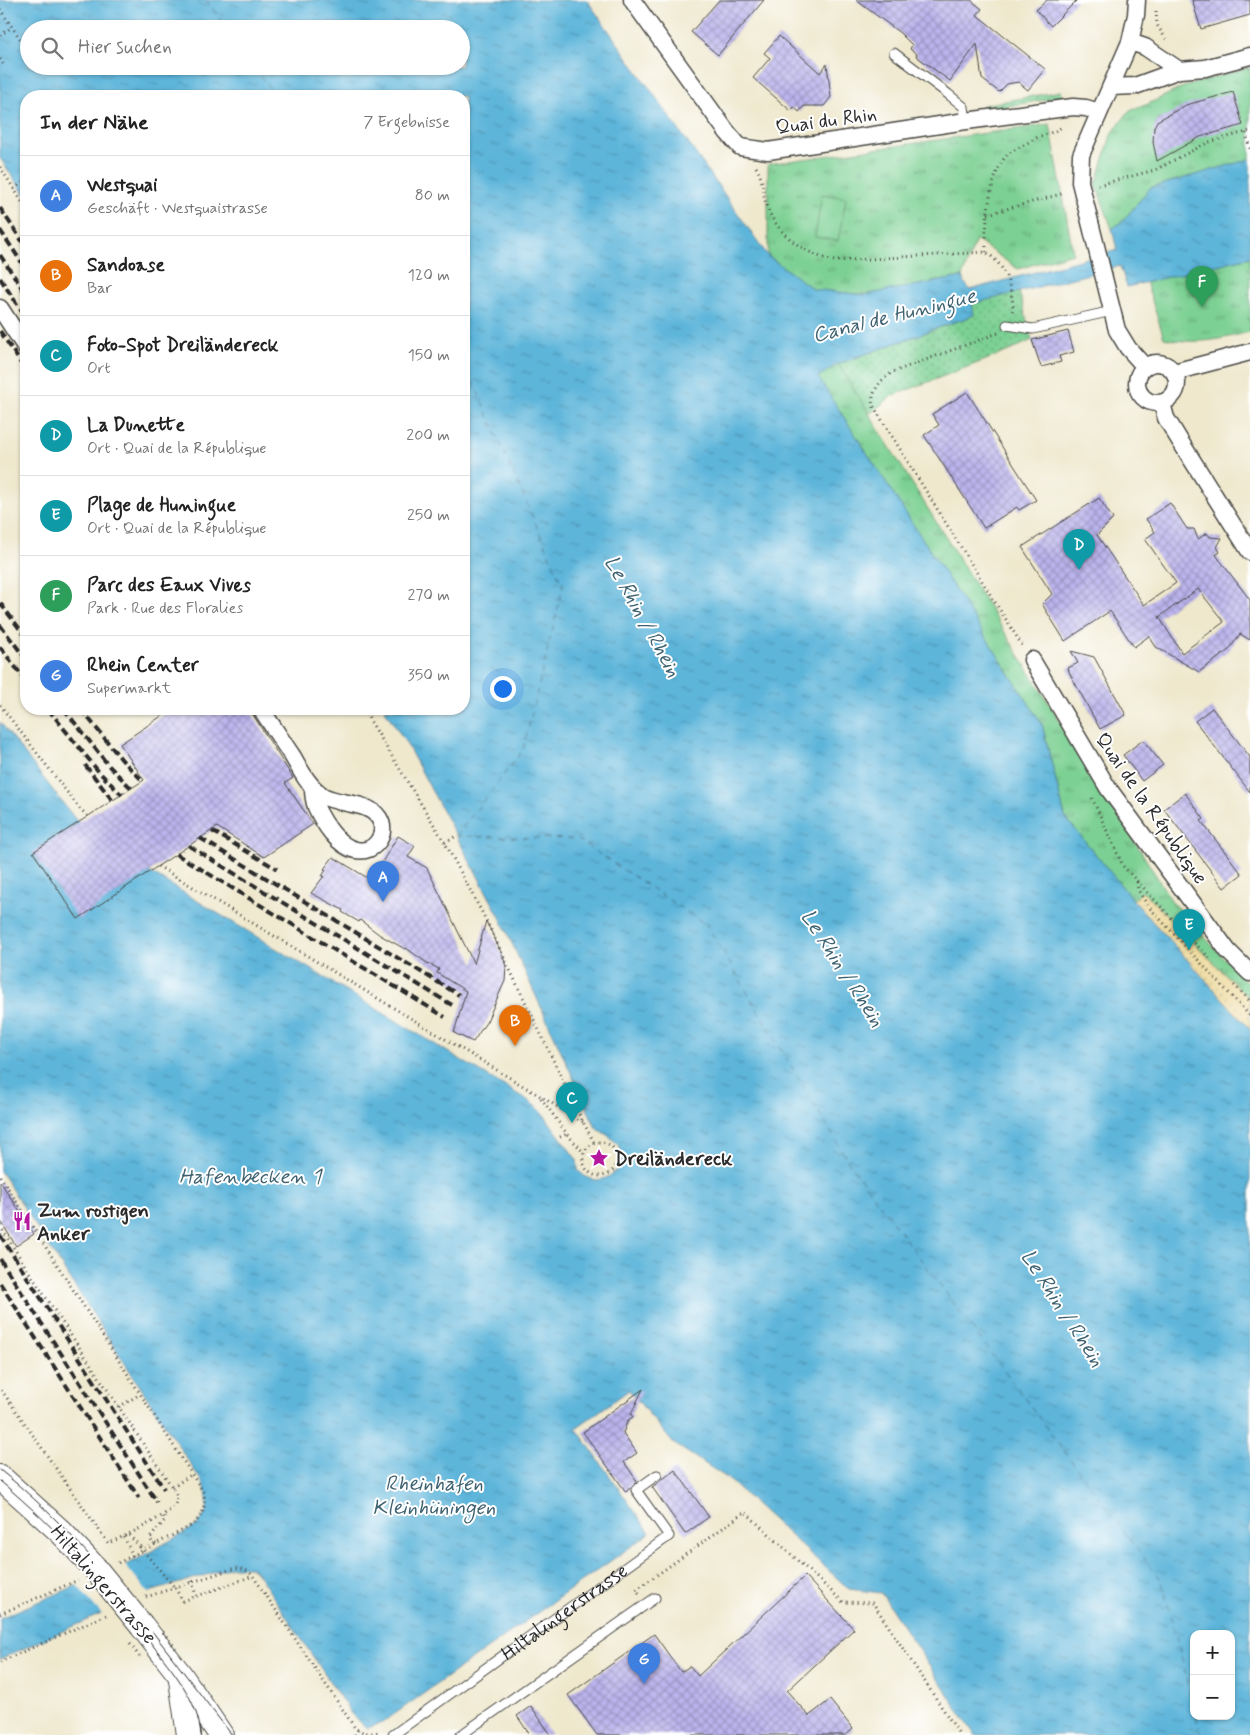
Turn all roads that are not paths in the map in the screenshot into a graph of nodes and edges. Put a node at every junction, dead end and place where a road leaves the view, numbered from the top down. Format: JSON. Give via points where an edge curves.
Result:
{"nodes":[{"id":1,"x":632,"y":0,"type":"edge"},
{"id":2,"x":1136,"y":0,"type":"edge"},
{"id":3,"x":1130,"y":42,"type":"junction"},
{"id":4,"x":894,"y":53,"type":"dead end"},
{"id":5,"x":1250,"y":56,"type":"edge"},
{"id":6,"x":1179,"y":70,"type":"junction"},
{"id":7,"x":1111,"y":87,"type":"junction"},
{"id":8,"x":1099,"y":112,"type":"junction"},
{"id":9,"x":966,"y":121,"type":"junction"},
{"id":10,"x":0,"y":308,"type":"edge"},
{"id":11,"x":1112,"y":311,"type":"junction"},
{"id":12,"x":1007,"y":325,"type":"road end"},
{"id":13,"x":20,"y":339,"type":"edge"},
{"id":14,"x":1250,"y":352,"type":"edge"},
{"id":15,"x":1145,"y":367,"type":"junction"},
{"id":16,"x":1174,"y":372,"type":"junction"},
{"id":17,"x":1162,"y":403,"type":"junction"},
{"id":18,"x":1250,"y":552,"type":"edge"},
{"id":19,"x":1032,"y":660,"type":"road end"},
{"id":20,"x":266,"y":715,"type":"edge"},
{"id":21,"x":312,"y":788,"type":"junction"},
{"id":22,"x":1250,"y":973,"type":"edge"},
{"id":23,"x":657,"y":1475,"type":"dead end"},
{"id":24,"x":0,"y":1477,"type":"edge"},
{"id":25,"x":655,"y":1598,"type":"dead end"},
{"id":26,"x":181,"y":1676,"type":"junction"},
{"id":27,"x":189,"y":1735,"type":"edge"},
{"id":28,"x":221,"y":1735,"type":"edge"},
{"id":29,"x":393,"y":1735,"type":"edge"},
{"id":30,"x":461,"y":1735,"type":"edge"}],
"edges":[{"from":1,"to":9,"type":"street","name":"Quai du Rhin","via":[[740,146],[768,151]]},
{"from":2,"to":3,"type":"street"},
{"from":3,"to":6,"type":"street","via":[[1144,47]]},
{"from":3,"to":7,"type":"street"},
{"from":4,"to":9,"type":"lane","via":[[964,107]]},
{"from":5,"to":6,"type":"street","via":[[1205,68]]},
{"from":6,"to":7,"type":"street","via":[[1135,86]]},
{"from":7,"to":8,"type":"street"},
{"from":8,"to":9,"type":"street","name":"Quai du Rhin","via":[[1074,107]]},
{"from":8,"to":11,"type":"street","via":[[1081,155],[1080,182]]},
{"from":10,"to":13,"type":"street"},
{"from":11,"to":12,"type":"lane","via":[[1033,329]]},
{"from":11,"to":15,"type":"street","via":[[1120,336]]},
{"from":14,"to":16,"type":"street"},
{"from":15,"to":16,"type":"street","via":[[1156,363],[1166,365]]},
{"from":15,"to":17,"type":"street","via":[[1137,385],[1142,396],[1150,402]]},
{"from":16,"to":17,"type":"street","via":[[1178,381],[1176,391]]},
{"from":17,"to":18,"type":"street","via":[[1166,418]]},
{"from":19,"to":22,"type":"street","name":"Quai de la République","via":[[1108,788],[1228,951]]},
{"from":20,"to":21,"type":"street"},
{"from":21,"to":21,"type":"street","via":[[315,805],[339,841],[353,850],[368,850],[374,846],[379,840],[382,825],[374,812],[330,800]]},
{"from":23,"to":29,"type":"lane","name":"Hiltalingerstrasse","via":[[636,1490],[669,1536]]},
{"from":24,"to":26,"type":"main road","name":"Hiltalingerstrasse","bridge":true,"via":[[94,1567]]},
{"from":25,"to":30,"type":"lane"},
{"from":26,"to":27,"type":"main road"},
{"from":26,"to":28,"type":"main road","name":"Hiltalingerstrasse"}]}
